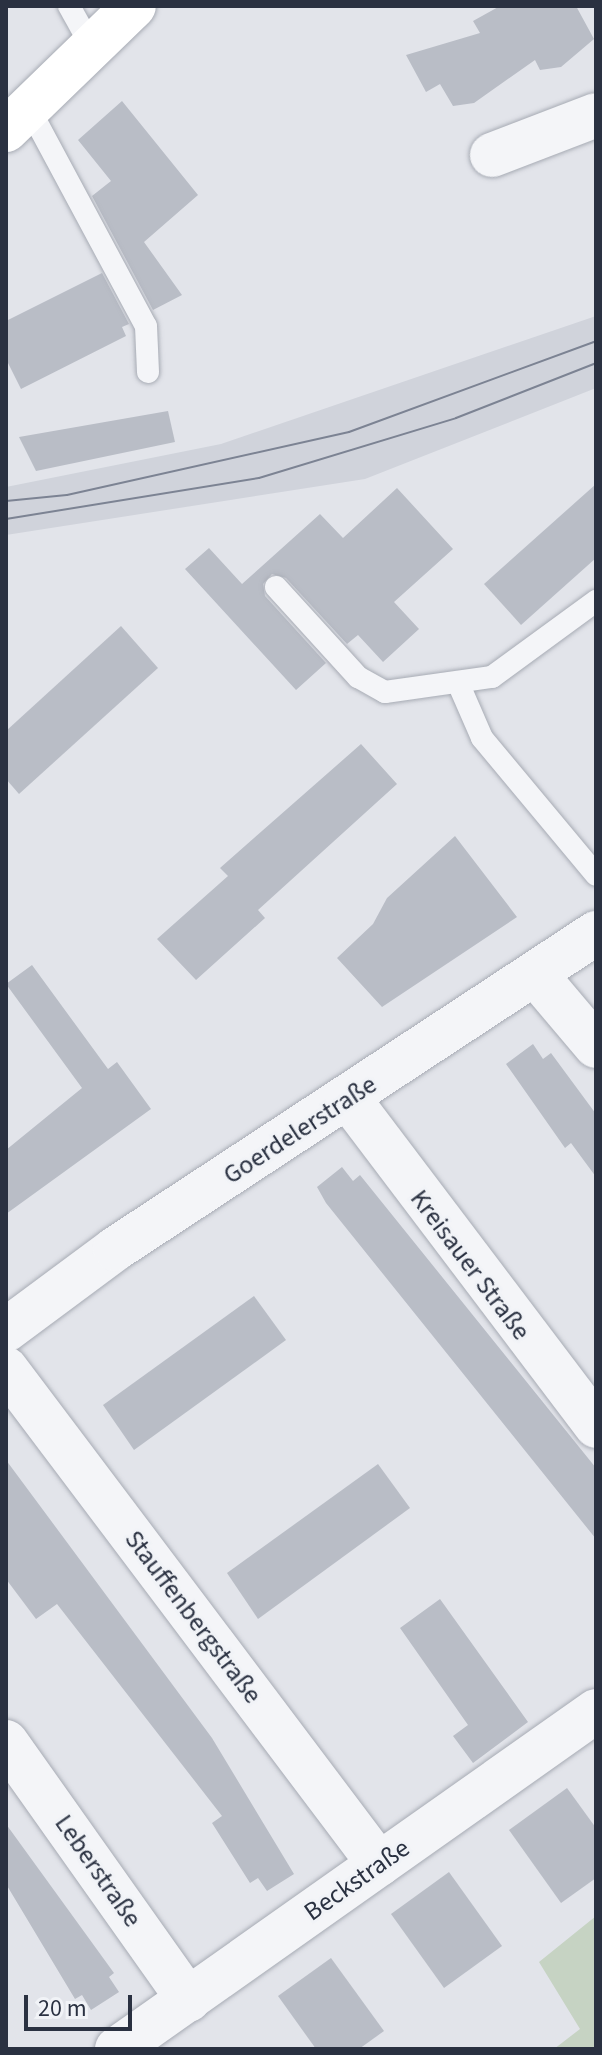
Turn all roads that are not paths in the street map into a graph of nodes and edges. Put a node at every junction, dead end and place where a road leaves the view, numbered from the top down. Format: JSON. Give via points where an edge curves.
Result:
{"nodes":[{"id":1,"x":69,"y":6,"type":"edge"},
{"id":2,"x":134,"y":6,"type":"edge"},
{"id":3,"x":94,"y":52,"type":"junction"},
{"id":4,"x":596,"y":115,"type":"edge"},
{"id":5,"x":18,"y":120,"type":"edge"},
{"id":6,"x":492,"y":155,"type":"dead end"},
{"id":7,"x":148,"y":372,"type":"dead end"},
{"id":8,"x":276,"y":587,"type":"dead end"},
{"id":9,"x":596,"y":601,"type":"edge"},
{"id":10,"x":459,"y":685,"type":"junction"},
{"id":11,"x":596,"y":875,"type":"edge"},
{"id":12,"x":596,"y":933,"type":"edge"},
{"id":13,"x":536,"y":975,"type":"junction"},
{"id":14,"x":596,"y":1046,"type":"edge"},
{"id":15,"x":349,"y":1099,"type":"junction"},
{"id":16,"x":6,"y":1330,"type":"edge"},
{"id":17,"x":6,"y":1369,"type":"edge"},
{"id":18,"x":596,"y":1426,"type":"edge"},
{"id":19,"x":596,"y":1711,"type":"edge"},
{"id":20,"x":6,"y":1742,"type":"edge"},
{"id":21,"x":379,"y":1864,"type":"junction"},
{"id":22,"x":189,"y":2000,"type":"junction"},
{"id":23,"x":117,"y":2049,"type":"edge"}],
"edges":[{"from":1,"to":3,"type":"lane"},
{"from":2,"to":3,"type":"main road"},
{"from":3,"to":5,"type":"main road"},
{"from":4,"to":6,"type":"street"},
{"from":5,"to":7,"type":"lane","via":[[146,326]]},
{"from":8,"to":10,"type":"lane","via":[[358,677],[385,692]]},
{"from":9,"to":10,"type":"lane","via":[[492,677]]},
{"from":10,"to":11,"type":"lane","via":[[482,738]]},
{"from":12,"to":13,"type":"street","name":"Goerdelerstraße"},
{"from":13,"to":14,"type":"street"},
{"from":13,"to":15,"type":"street","name":"Goerdelerstraße"},
{"from":15,"to":16,"type":"street","name":"Goerdelerstraße","via":[[115,1249]]},
{"from":15,"to":18,"type":"street","name":"Kreisauer Straße"},
{"from":17,"to":21,"type":"street","name":"Stauffenbergstraße"},
{"from":19,"to":21,"type":"street","name":"Beckstraße"},
{"from":20,"to":22,"type":"street","name":"Leberstraße"},
{"from":21,"to":22,"type":"street","name":"Beckstraße"},
{"from":22,"to":23,"type":"street","name":"Beckstraße"}]}
